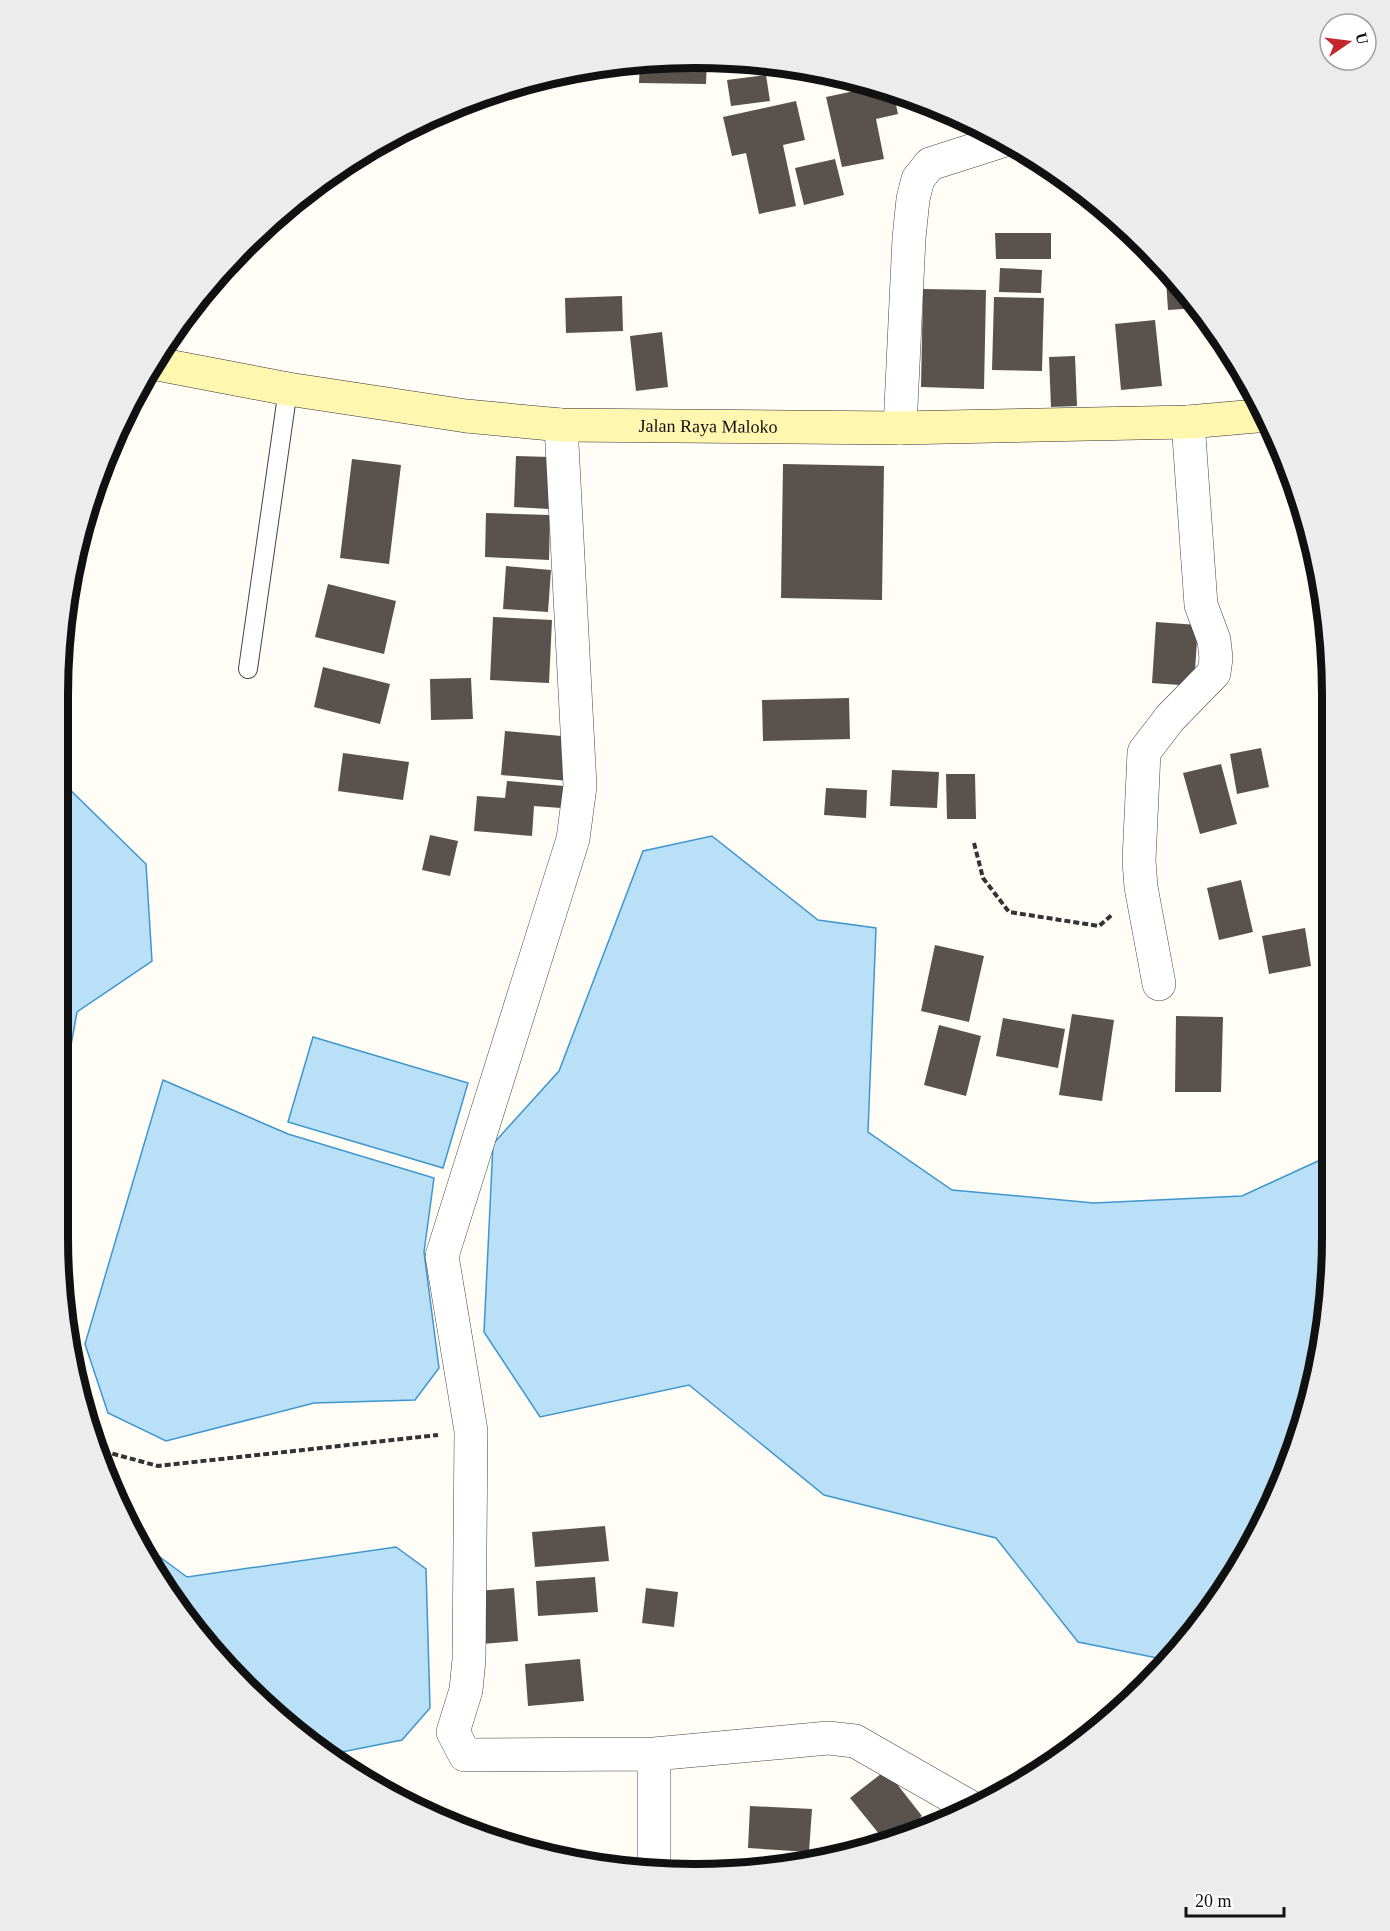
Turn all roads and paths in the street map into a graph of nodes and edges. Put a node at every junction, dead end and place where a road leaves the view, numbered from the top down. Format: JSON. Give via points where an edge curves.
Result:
{"nodes":[{"id":1,"x":994,"y":144,"type":"edge"},
{"id":2,"x":162,"y":365,"type":"edge"},
{"id":3,"x":288,"y":389,"type":"junction"},
{"id":4,"x":1257,"y":416,"type":"edge"},
{"id":5,"x":1188,"y":422,"type":"junction"},
{"id":6,"x":561,"y":425,"type":"junction"},
{"id":7,"x":900,"y":428,"type":"junction"},
{"id":8,"x":248,"y":669,"type":"dead end"},
{"id":9,"x":974,"y":843,"type":"dead end"},
{"id":10,"x":1141,"y":887,"type":"junction"},
{"id":11,"x":1159,"y":984,"type":"dead end"},
{"id":12,"x":471,"y":1431,"type":"junction"},
{"id":13,"x":106,"y":1452,"type":"edge"},
{"id":14,"x":654,"y":1754,"type":"junction"},
{"id":15,"x":964,"y":1803,"type":"edge"},
{"id":16,"x":654,"y":1862,"type":"edge"}],
"edges":[{"from":1,"to":7,"type":"street","via":[[930,164],[918,179],[909,238]]},
{"from":2,"to":3,"type":"street","name":"Jalan Raya Maloko"},
{"from":3,"to":6,"type":"street","name":"Jalan Raya Maloko","via":[[466,416]]},
{"from":3,"to":8,"type":"lane"},
{"from":4,"to":5,"type":"street","name":"Jalan Raya Maloko"},
{"from":5,"to":7,"type":"street","name":"Jalan Raya Maloko"},
{"from":5,"to":10,"type":"street","via":[[1202,605],[1216,658],[1214,673],[1170,718],[1144,752]]},
{"from":6,"to":7,"type":"street","name":"Jalan Raya Maloko"},
{"from":6,"to":12,"type":"street","via":[[580,786],[573,838],[442,1256]]},
{"from":9,"to":10,"type":"path","via":[[983,878],[1009,912],[1100,926]]},
{"from":10,"to":11,"type":"street"},
{"from":12,"to":13,"type":"path","via":[[158,1466]]},
{"from":12,"to":14,"type":"street","via":[[469,1659],[466,1690],[453,1732],[465,1755]]},
{"from":14,"to":15,"type":"street","via":[[828,1738],[855,1741]]},
{"from":14,"to":16,"type":"street"}]}
